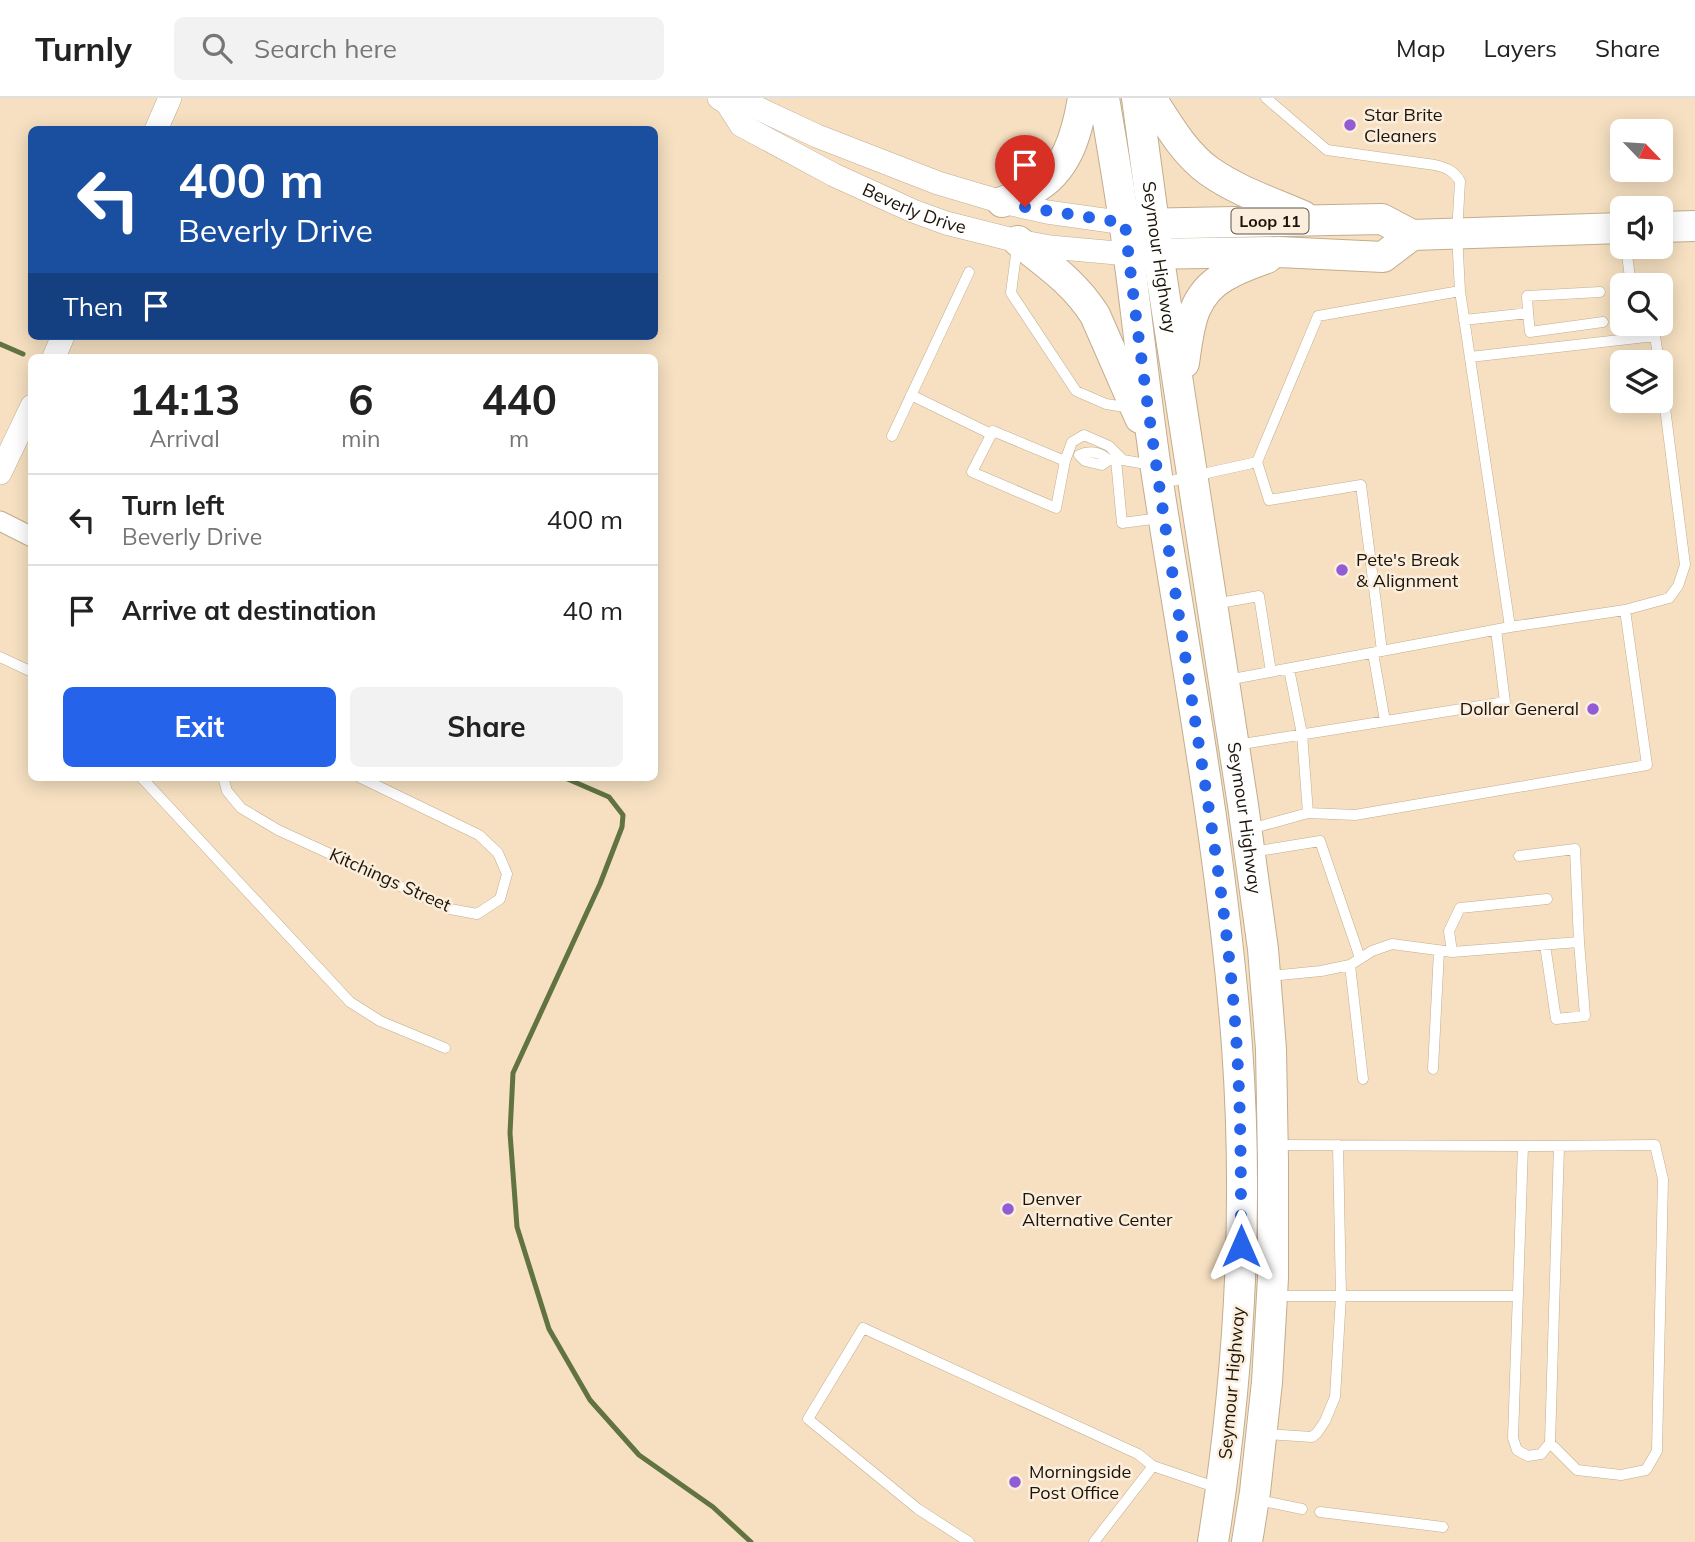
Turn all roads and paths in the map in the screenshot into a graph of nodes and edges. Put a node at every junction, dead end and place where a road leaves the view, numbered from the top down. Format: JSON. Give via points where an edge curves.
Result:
{"nodes":[{"id":1,"x":170,"y":98,"type":"edge"},
{"id":2,"x":1083,"y":98,"type":"edge"},
{"id":3,"x":1104,"y":98,"type":"edge"},
{"id":4,"x":1138,"y":98,"type":"edge"},
{"id":5,"x":1151,"y":98,"type":"edge"},
{"id":6,"x":1266,"y":98,"type":"edge"},
{"id":7,"x":723,"y":101,"type":"edge"},
{"id":8,"x":158,"y":126,"type":"edge"},
{"id":9,"x":937,"y":183,"type":"junction"},
{"id":10,"x":1002,"y":202,"type":"junction"},
{"id":11,"x":927,"y":216,"type":"junction"},
{"id":12,"x":1313,"y":220,"type":"junction"},
{"id":13,"x":1125,"y":223,"type":"junction"},
{"id":14,"x":1693,"y":226,"type":"edge"},
{"id":15,"x":1673,"y":227,"type":"edge"},
{"id":16,"x":1610,"y":228,"type":"edge"},
{"id":17,"x":1457,"y":234,"type":"junction"},
{"id":18,"x":1412,"y":235,"type":"junction"},
{"id":19,"x":1156,"y":238,"type":"junction"},
{"id":20,"x":1018,"y":241,"type":"junction"},
{"id":21,"x":1279,"y":253,"type":"junction"},
{"id":22,"x":1128,"y":254,"type":"junction"},
{"id":23,"x":969,"y":272,"type":"dead end"},
{"id":24,"x":1460,"y":291,"type":"junction"},
{"id":25,"x":1600,"y":292,"type":"dead end"},
{"id":26,"x":1528,"y":313,"type":"junction"},
{"id":27,"x":1464,"y":320,"type":"junction"},
{"id":28,"x":1603,"y":322,"type":"dead end"},
{"id":29,"x":1636,"y":338,"type":"joint"},
{"id":30,"x":1658,"y":350,"type":"edge"},
{"id":31,"x":1470,"y":358,"type":"junction"},
{"id":32,"x":1180,"y":391,"type":"junction"},
{"id":33,"x":911,"y":395,"type":"junction"},
{"id":34,"x":1135,"y":408,"type":"junction"},
{"id":35,"x":1666,"y":413,"type":"edge"},
{"id":36,"x":28,"y":416,"type":"edge"},
{"id":37,"x":991,"y":434,"type":"junction"},
{"id":38,"x":892,"y":436,"type":"dead end"},
{"id":39,"x":1071,"y":456,"type":"junction"},
{"id":40,"x":1116,"y":460,"type":"junction"},
{"id":41,"x":1257,"y":462,"type":"junction"},
{"id":42,"x":1156,"y":466,"type":"junction"},
{"id":43,"x":0,"y":473,"type":"edge"},
{"id":44,"x":1193,"y":475,"type":"junction"},
{"id":45,"x":1164,"y":518,"type":"junction"},
{"id":46,"x":0,"y":522,"type":"edge"},
{"id":47,"x":28,"y":535,"type":"edge"},
{"id":48,"x":1213,"y":604,"type":"junction"},
{"id":49,"x":1625,"y":610,"type":"junction"},
{"id":50,"x":1510,"y":627,"type":"junction"},
{"id":51,"x":1496,"y":630,"type":"junction"},
{"id":52,"x":1378,"y":652,"type":"junction"},
{"id":53,"x":0,"y":657,"type":"edge"},
{"id":54,"x":1289,"y":669,"type":"junction"},
{"id":55,"x":28,"y":671,"type":"edge"},
{"id":56,"x":1271,"y":672,"type":"junction"},
{"id":57,"x":1224,"y":681,"type":"junction"},
{"id":58,"x":1385,"y":721,"type":"junction"},
{"id":59,"x":1302,"y":734,"type":"junction"},
{"id":60,"x":1234,"y":745,"type":"junction"},
{"id":61,"x":145,"y":781,"type":"edge"},
{"id":62,"x":224,"y":781,"type":"edge"},
{"id":63,"x":367,"y":781,"type":"edge"},
{"id":64,"x":1240,"y":789,"type":"junction"},
{"id":65,"x":1207,"y":797,"type":"junction"},
{"id":66,"x":1308,"y":813,"type":"junction"},
{"id":67,"x":1248,"y":841,"type":"junction"},
{"id":68,"x":1520,"y":856,"type":"dead end"},
{"id":69,"x":1547,"y":899,"type":"dead end"},
{"id":70,"x":1579,"y":942,"type":"junction"},
{"id":71,"x":1545,"y":945,"type":"junction"},
{"id":72,"x":1439,"y":951,"type":"junction"},
{"id":73,"x":1452,"y":952,"type":"junction"},
{"id":74,"x":1360,"y":958,"type":"junction"},
{"id":75,"x":1350,"y":965,"type":"junction"},
{"id":76,"x":1265,"y":976,"type":"junction"},
{"id":77,"x":445,"y":1048,"type":"dead end"},
{"id":78,"x":1433,"y":1069,"type":"dead end"},
{"id":79,"x":1271,"y":1071,"type":"junction"},
{"id":80,"x":1238,"y":1072,"type":"junction"},
{"id":81,"x":1363,"y":1079,"type":"dead end"},
{"id":82,"x":1273,"y":1144,"type":"junction"},
{"id":83,"x":1338,"y":1145,"type":"junction"},
{"id":84,"x":1523,"y":1146,"type":"junction"},
{"id":85,"x":1559,"y":1146,"type":"junction"},
{"id":86,"x":1341,"y":1296,"type":"junction"},
{"id":87,"x":1518,"y":1296,"type":"junction"},
{"id":88,"x":1272,"y":1297,"type":"junction"},
{"id":89,"x":1270,"y":1341,"type":"junction"},
{"id":90,"x":1236,"y":1342,"type":"junction"},
{"id":91,"x":1261,"y":1434,"type":"junction"},
{"id":92,"x":1550,"y":1443,"type":"junction"},
{"id":93,"x":1153,"y":1466,"type":"junction"},
{"id":94,"x":1222,"y":1489,"type":"junction"},
{"id":95,"x":1254,"y":1499,"type":"junction"},
{"id":96,"x":1302,"y":1509,"type":"dead end"},
{"id":97,"x":1320,"y":1512,"type":"dead end"},
{"id":98,"x":1444,"y":1527,"type":"dead end"},
{"id":99,"x":969,"y":1542,"type":"edge"},
{"id":100,"x":1094,"y":1542,"type":"edge"},
{"id":101,"x":1213,"y":1542,"type":"edge"},
{"id":102,"x":1247,"y":1542,"type":"edge"}],
"edges":[{"from":1,"to":8,"type":"street"},
{"from":2,"to":10,"type":"main road","via":[[1075,138],[1060,165],[1041,185]]},
{"from":3,"to":13,"type":"main road","name":"Seymour Highway"},
{"from":4,"to":19,"type":"main road","name":"Seymour Highway"},
{"from":5,"to":12,"type":"main road","via":[[1178,139],[1207,170]]},
{"from":6,"to":17,"type":"lane","via":[[1327,150],[1447,167],[1460,181]]},
{"from":7,"to":9,"type":"street","name":"Beverly Drive","via":[[753,106]]},
{"from":7,"to":11,"type":"street","name":"Beverly Drive","via":[[741,125],[834,175]]},
{"from":9,"to":10,"type":"street","name":"Beverly Drive"},
{"from":9,"to":11,"type":"street"},
{"from":10,"to":13,"type":"street","name":"Beverly Drive"},
{"from":11,"to":20,"type":"street","name":"Beverly Drive"},
{"from":12,"to":18,"type":"main road","name":"Loop 11","number":"Loop 11","via":[[1382,219]]},
{"from":12,"to":19,"type":"main road","name":"Loop 11","number":"Loop 11"},
{"from":13,"to":19,"type":"main road","name":"Loop 11","number":"Loop 11"},
{"from":13,"to":22,"type":"main road","name":"Seymour Highway"},
{"from":14,"to":15,"type":"main road"},
{"from":16,"to":17,"type":"main road","name":"Loop 11","number":"Loop 11"},
{"from":17,"to":18,"type":"main road","name":"Loop 11","number":"Loop 11"},
{"from":17,"to":24,"type":"lane"},
{"from":18,"to":21,"type":"main road","name":"Loop 11","number":"Loop 11","via":[[1383,257]]},
{"from":19,"to":21,"type":"main road","name":"Loop 11","number":"Loop 11"},
{"from":19,"to":22,"type":"main road","name":"Loop 11","number":"Loop 11"},
{"from":19,"to":32,"type":"main road","name":"Seymour Highway"},
{"from":20,"to":22,"type":"street","name":"Beverly Drive"},
{"from":20,"to":34,"type":"main road","via":[[1086,301]]},
{"from":20,"to":34,"type":"lane","via":[[1011,293],[1076,391],[1106,404]]},
{"from":21,"to":32,"type":"main road","via":[[1228,274],[1204,293],[1189,326]]},
{"from":22,"to":42,"type":"main road","name":"Seymour Highway"},
{"from":23,"to":33,"type":"lane"},
{"from":24,"to":27,"type":"lane"},
{"from":24,"to":41,"type":"lane","via":[[1318,316]]},
{"from":25,"to":26,"type":"lane","via":[[1527,296]]},
{"from":26,"to":27,"type":"lane"},
{"from":26,"to":28,"type":"lane","via":[[1530,332]]},
{"from":27,"to":31,"type":"lane"},
{"from":29,"to":30,"type":"lane","via":[[1656,336]]},
{"from":29,"to":31,"type":"lane"},
{"from":31,"to":50,"type":"lane"},
{"from":32,"to":44,"type":"main road","name":"Seymour Highway"},
{"from":33,"to":37,"type":"lane"},
{"from":33,"to":38,"type":"lane"},
{"from":34,"to":42,"type":"main road"},
{"from":35,"to":49,"type":"lane","via":[[1685,565],[1669,598]]},
{"from":36,"to":43,"type":"street"},
{"from":37,"to":39,"type":"lane"},
{"from":37,"to":39,"type":"lane","via":[[972,472],[1056,508]]},
{"from":39,"to":40,"type":"lane","via":[[1087,451]]},
{"from":39,"to":40,"type":"lane","via":[[1072,442],[1084,435],[1109,446]]},
{"from":40,"to":42,"type":"lane"},
{"from":40,"to":45,"type":"lane","via":[[1122,523]]},
{"from":41,"to":44,"type":"lane"},
{"from":41,"to":52,"type":"lane","via":[[1269,500],[1361,485]]},
{"from":42,"to":44,"type":"lane"},
{"from":42,"to":45,"type":"main road","name":"Seymour Highway"},
{"from":44,"to":48,"type":"main road","name":"Seymour Highway"},
{"from":45,"to":65,"type":"main road","name":"Seymour Highway"},
{"from":46,"to":47,"type":"street"},
{"from":48,"to":56,"type":"lane","via":[[1259,596]]},
{"from":48,"to":57,"type":"main road","name":"Seymour Highway"},
{"from":49,"to":50,"type":"lane"},
{"from":49,"to":66,"type":"lane","via":[[1647,765],[1354,815]]},
{"from":50,"to":51,"type":"lane"},
{"from":51,"to":52,"type":"lane"},
{"from":51,"to":58,"type":"lane","via":[[1505,702]]},
{"from":52,"to":54,"type":"lane"},
{"from":52,"to":58,"type":"lane"},
{"from":53,"to":55,"type":"lane"},
{"from":54,"to":56,"type":"lane"},
{"from":54,"to":59,"type":"lane"},
{"from":56,"to":57,"type":"lane"},
{"from":57,"to":60,"type":"main road","name":"Seymour Highway"},
{"from":58,"to":59,"type":"lane"},
{"from":59,"to":60,"type":"lane"},
{"from":59,"to":66,"type":"lane"},
{"from":60,"to":64,"type":"main road","name":"Seymour Highway"},
{"from":61,"to":77,"type":"lane","via":[[350,1002],[380,1021]]},
{"from":62,"to":63,"type":"lane","name":"Kitchings Street","via":[[241,808],[278,830],[450,909],[477,914],[500,899],[507,874],[498,853],[479,835]]},
{"from":64,"to":65,"type":"main road"},
{"from":64,"to":67,"type":"main road","name":"Seymour Highway"},
{"from":65,"to":80,"type":"main road","name":"Seymour Highway","via":[[1228,947]]},
{"from":66,"to":67,"type":"lane"},
{"from":67,"to":74,"type":"lane","via":[[1320,841]]},
{"from":67,"to":76,"type":"main road","name":"Seymour Highway"},
{"from":68,"to":70,"type":"lane","via":[[1575,849]]},
{"from":69,"to":73,"type":"lane","via":[[1460,908],[1449,931]]},
{"from":70,"to":71,"type":"lane"},
{"from":70,"to":71,"type":"lane","via":[[1585,1016],[1556,1019]]},
{"from":71,"to":73,"type":"lane"},
{"from":72,"to":73,"type":"lane"},
{"from":72,"to":74,"type":"lane","via":[[1392,944]]},
{"from":72,"to":78,"type":"lane"},
{"from":74,"to":75,"type":"lane"},
{"from":75,"to":76,"type":"lane"},
{"from":75,"to":81,"type":"lane"},
{"from":76,"to":79,"type":"main road","name":"Seymour Highway"},
{"from":79,"to":80,"type":"main road"},
{"from":79,"to":82,"type":"main road","name":"Seymour Highway"},
{"from":80,"to":90,"type":"main road","name":"Seymour Highway","via":[[1241,1273]]},
{"from":82,"to":83,"type":"lane"},
{"from":82,"to":88,"type":"main road","name":"Seymour Highway"},
{"from":83,"to":84,"type":"lane"},
{"from":83,"to":86,"type":"lane"},
{"from":84,"to":85,"type":"lane"},
{"from":84,"to":87,"type":"lane"},
{"from":85,"to":92,"type":"lane"},
{"from":85,"to":92,"type":"lane","via":[[1655,1145],[1663,1179],[1657,1451],[1646,1470],[1621,1475],[1577,1470]]},
{"from":86,"to":87,"type":"lane"},
{"from":86,"to":88,"type":"lane"},
{"from":86,"to":91,"type":"lane","via":[[1335,1397],[1325,1421],[1311,1437]]},
{"from":87,"to":92,"type":"lane","via":[[1513,1438],[1517,1450],[1528,1457],[1541,1454]]},
{"from":88,"to":89,"type":"main road","name":"Seymour Highway"},
{"from":89,"to":90,"type":"main road"},
{"from":89,"to":91,"type":"main road","name":"Seymour Highway"},
{"from":90,"to":94,"type":"main road","name":"Seymour Highway"},
{"from":91,"to":95,"type":"main road","name":"Seymour Highway"},
{"from":93,"to":94,"type":"lane"},
{"from":93,"to":99,"type":"lane","via":[[1138,1454],[863,1328],[808,1419],[918,1509]]},
{"from":93,"to":100,"type":"lane"},
{"from":94,"to":95,"type":"main road"},
{"from":94,"to":101,"type":"main road","name":"Seymour Highway"},
{"from":95,"to":96,"type":"lane"},
{"from":95,"to":102,"type":"main road","name":"Seymour Highway"},
{"from":97,"to":98,"type":"lane"}]}
